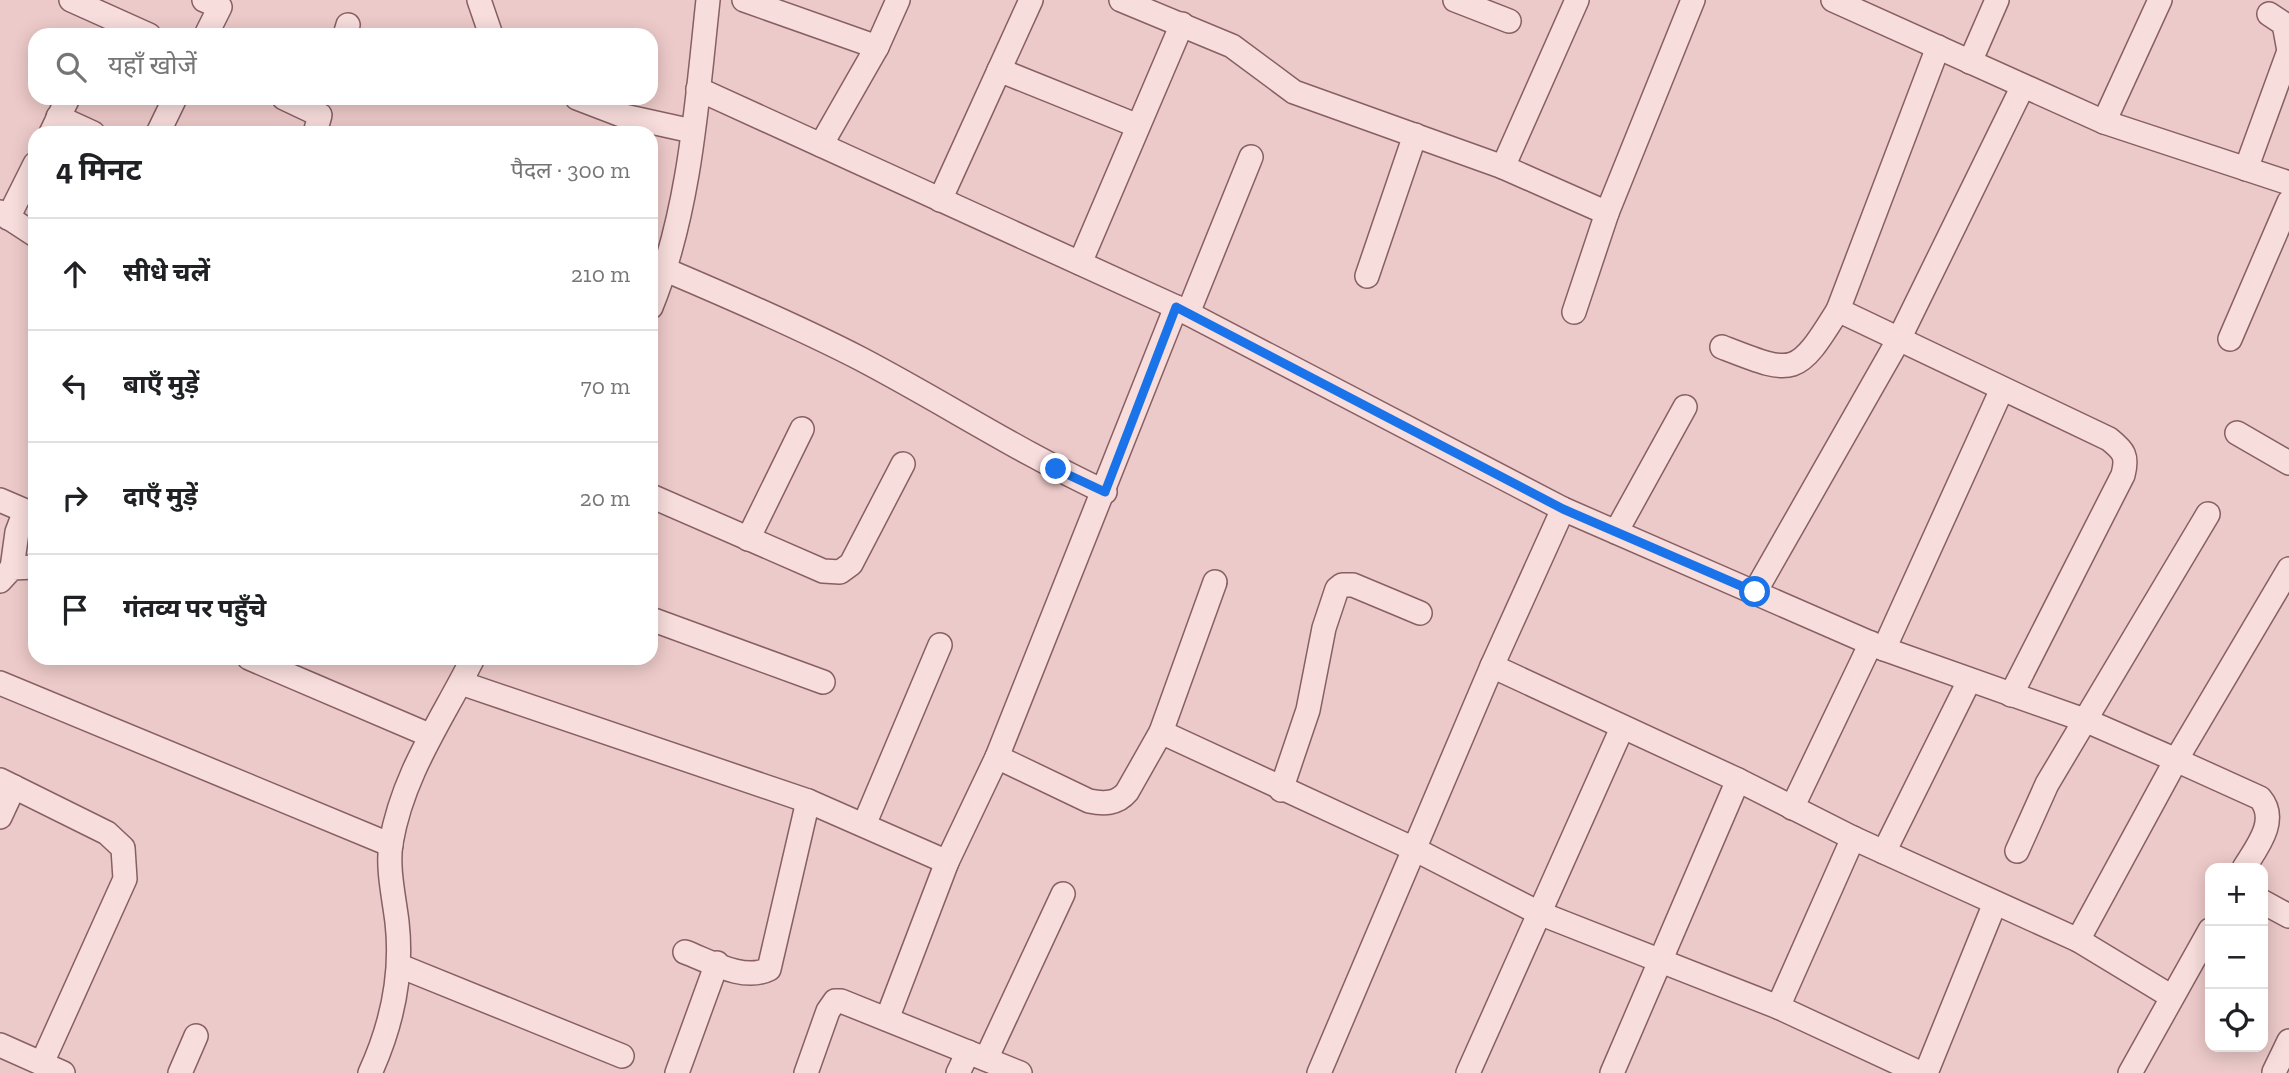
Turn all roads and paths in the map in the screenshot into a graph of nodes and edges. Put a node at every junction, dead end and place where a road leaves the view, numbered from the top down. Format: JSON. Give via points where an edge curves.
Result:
{"nodes":[{"id":1,"x":71,"y":0,"type":"edge"},
{"id":2,"x":479,"y":0,"type":"edge"},
{"id":3,"x":708,"y":0,"type":"edge"},
{"id":4,"x":744,"y":0,"type":"edge"},
{"id":5,"x":898,"y":0,"type":"edge"},
{"id":6,"x":1031,"y":0,"type":"edge"},
{"id":7,"x":1121,"y":0,"type":"edge"},
{"id":8,"x":1455,"y":0,"type":"edge"},
{"id":9,"x":1577,"y":0,"type":"edge"},
{"id":10,"x":1693,"y":0,"type":"edge"},
{"id":11,"x":1833,"y":0,"type":"edge"},
{"id":12,"x":1997,"y":0,"type":"edge"},
{"id":13,"x":2160,"y":0,"type":"edge"},
{"id":14,"x":216,"y":2,"type":"edge"},
{"id":15,"x":1478,"y":4,"type":"edge"},
{"id":16,"x":2270,"y":14,"type":"dead end"},
{"id":17,"x":1509,"y":21,"type":"dead end"},
{"id":18,"x":1182,"y":24,"type":"junction"},
{"id":19,"x":133,"y":28,"type":"edge"},
{"id":20,"x":208,"y":28,"type":"edge"},
{"id":21,"x":489,"y":28,"type":"edge"},
{"id":22,"x":877,"y":47,"type":"junction"},
{"id":23,"x":1938,"y":47,"type":"junction"},
{"id":24,"x":1970,"y":62,"type":"junction"},
{"id":25,"x":999,"y":70,"type":"junction"},
{"id":26,"x":2023,"y":86,"type":"junction"},
{"id":27,"x":698,"y":89,"type":"junction"},
{"id":28,"x":172,"y":105,"type":"edge"},
{"id":29,"x":299,"y":105,"type":"edge"},
{"id":30,"x":595,"y":105,"type":"edge"},
{"id":31,"x":320,"y":115,"type":"edge"},
{"id":32,"x":59,"y":116,"type":"edge"},
{"id":33,"x":2104,"y":122,"type":"junction"},
{"id":34,"x":79,"y":126,"type":"edge"},
{"id":35,"x":161,"y":126,"type":"edge"},
{"id":36,"x":1138,"y":126,"type":"junction"},
{"id":37,"x":692,"y":131,"type":"junction"},
{"id":38,"x":1415,"y":135,"type":"junction"},
{"id":39,"x":821,"y":145,"type":"junction"},
{"id":40,"x":1251,"y":157,"type":"dead end"},
{"id":41,"x":1503,"y":167,"type":"junction"},
{"id":42,"x":2246,"y":169,"type":"junction"},
{"id":43,"x":28,"y":176,"type":"edge"},
{"id":44,"x":2289,"y":184,"type":"edge"},
{"id":45,"x":940,"y":200,"type":"junction"},
{"id":46,"x":2289,"y":202,"type":"edge"},
{"id":47,"x":1607,"y":213,"type":"junction"},
{"id":48,"x":4,"y":215,"type":"edge"},
{"id":49,"x":28,"y":230,"type":"edge"},
{"id":50,"x":1080,"y":263,"type":"junction"},
{"id":51,"x":666,"y":270,"type":"junction"},
{"id":52,"x":1367,"y":276,"type":"dead end"},
{"id":53,"x":658,"y":290,"type":"edge"},
{"id":54,"x":1182,"y":310,"type":"junction"},
{"id":55,"x":1838,"y":310,"type":"junction"},
{"id":56,"x":1574,"y":312,"type":"dead end"},
{"id":57,"x":1899,"y":339,"type":"junction"},
{"id":58,"x":2230,"y":339,"type":"dead end"},
{"id":59,"x":1722,"y":347,"type":"dead end"},
{"id":60,"x":2002,"y":389,"type":"junction"},
{"id":61,"x":1685,"y":407,"type":"dead end"},
{"id":62,"x":802,"y":429,"type":"dead end"},
{"id":63,"x":2237,"y":433,"type":"dead end"},
{"id":64,"x":2289,"y":463,"type":"edge"},
{"id":65,"x":903,"y":464,"type":"dead end"},
{"id":66,"x":1105,"y":492,"type":"junction"},
{"id":67,"x":658,"y":499,"type":"edge"},
{"id":68,"x":0,"y":500,"type":"edge"},
{"id":69,"x":1563,"y":509,"type":"junction"},
{"id":70,"x":28,"y":512,"type":"edge"},
{"id":71,"x":2208,"y":514,"type":"dead end"},
{"id":72,"x":28,"y":516,"type":"edge"},
{"id":73,"x":1616,"y":532,"type":"junction"},
{"id":74,"x":748,"y":538,"type":"junction"},
{"id":75,"x":2289,"y":569,"type":"edge"},
{"id":76,"x":16,"y":572,"type":"edge"},
{"id":77,"x":1215,"y":582,"type":"dead end"},
{"id":78,"x":1755,"y":592,"type":"junction"},
{"id":79,"x":1420,"y":613,"type":"dead end"},
{"id":80,"x":658,"y":622,"type":"edge"},
{"id":81,"x":940,"y":645,"type":"dead end"},
{"id":82,"x":1878,"y":646,"type":"junction"},
{"id":83,"x":265,"y":665,"type":"edge"},
{"id":84,"x":470,"y":665,"type":"edge"},
{"id":85,"x":1492,"y":666,"type":"junction"},
{"id":86,"x":1969,"y":681,"type":"junction"},
{"id":87,"x":823,"y":682,"type":"dead end"},
{"id":88,"x":0,"y":683,"type":"edge"},
{"id":89,"x":461,"y":683,"type":"junction"},
{"id":90,"x":2011,"y":695,"type":"junction"},
{"id":91,"x":2087,"y":721,"type":"junction"},
{"id":92,"x":1622,"y":727,"type":"junction"},
{"id":93,"x":1161,"y":732,"type":"junction"},
{"id":94,"x":429,"y":735,"type":"junction"},
{"id":95,"x":997,"y":758,"type":"junction"},
{"id":96,"x":2176,"y":760,"type":"junction"},
{"id":97,"x":1738,"y":780,"type":"junction"},
{"id":98,"x":7,"y":784,"type":"edge"},
{"id":99,"x":1281,"y":790,"type":"junction"},
{"id":100,"x":808,"y":801,"type":"junction"},
{"id":101,"x":1792,"y":808,"type":"junction"},
{"id":102,"x":0,"y":817,"type":"edge"},
{"id":103,"x":864,"y":825,"type":"junction"},
{"id":104,"x":1853,"y":838,"type":"junction"},
{"id":105,"x":391,"y":845,"type":"junction"},
{"id":106,"x":1414,"y":849,"type":"junction"},
{"id":107,"x":2017,"y":851,"type":"dead end"},
{"id":108,"x":1884,"y":852,"type":"junction"},
{"id":109,"x":947,"y":862,"type":"junction"},
{"id":110,"x":2247,"y":863,"type":"edge"},
{"id":111,"x":1063,"y":894,"type":"dead end"},
{"id":112,"x":1995,"y":903,"type":"junction"},
{"id":113,"x":2268,"y":905,"type":"edge"},
{"id":114,"x":1539,"y":913,"type":"junction"},
{"id":115,"x":2289,"y":916,"type":"edge"},
{"id":116,"x":2205,"y":939,"type":"edge"},
{"id":117,"x":2078,"y":940,"type":"junction"},
{"id":118,"x":685,"y":952,"type":"dead end"},
{"id":119,"x":717,"y":963,"type":"junction"},
{"id":120,"x":1661,"y":963,"type":"junction"},
{"id":121,"x":400,"y":967,"type":"junction"},
{"id":122,"x":2172,"y":997,"type":"junction"},
{"id":123,"x":1778,"y":1007,"type":"junction"},
{"id":124,"x":887,"y":1019,"type":"junction"},
{"id":125,"x":196,"y":1036,"type":"dead end"},
{"id":126,"x":2289,"y":1041,"type":"edge"},
{"id":127,"x":0,"y":1045,"type":"edge"},
{"id":128,"x":622,"y":1056,"type":"dead end"},
{"id":129,"x":977,"y":1056,"type":"junction"},
{"id":130,"x":40,"y":1067,"type":"edge"},
{"id":131,"x":375,"y":1071,"type":"edge"},
{"id":132,"x":2274,"y":1072,"type":"edge"},
{"id":133,"x":180,"y":1073,"type":"edge"},
{"id":134,"x":677,"y":1073,"type":"edge"},
{"id":135,"x":806,"y":1073,"type":"edge"},
{"id":136,"x":958,"y":1073,"type":"edge"},
{"id":137,"x":1020,"y":1073,"type":"edge"},
{"id":138,"x":1319,"y":1073,"type":"edge"},
{"id":139,"x":1468,"y":1073,"type":"edge"},
{"id":140,"x":1612,"y":1073,"type":"edge"},
{"id":141,"x":1920,"y":1073,"type":"edge"},
{"id":142,"x":1926,"y":1073,"type":"edge"},
{"id":143,"x":2130,"y":1073,"type":"edge"}],
"edges":[{"from":1,"to":19,"type":"street"},
{"from":2,"to":21,"type":"street"},
{"from":3,"to":27,"type":"street"},
{"from":4,"to":22,"type":"street"},
{"from":5,"to":22,"type":"street"},
{"from":6,"to":25,"type":"street"},
{"from":7,"to":18,"type":"street"},
{"from":8,"to":15,"type":"street"},
{"from":9,"to":41,"type":"street"},
{"from":10,"to":47,"type":"street"},
{"from":11,"to":23,"type":"street"},
{"from":12,"to":24,"type":"street"},
{"from":13,"to":33,"type":"street"},
{"from":14,"to":20,"type":"street"},
{"from":15,"to":17,"type":"street"},
{"from":16,"to":42,"type":"street","via":[[2284,24],[2289,51]]},
{"from":18,"to":36,"type":"street"},
{"from":18,"to":38,"type":"street","via":[[1232,46],[1294,92]]},
{"from":22,"to":39,"type":"street"},
{"from":23,"to":24,"type":"street"},
{"from":23,"to":55,"type":"street"},
{"from":24,"to":26,"type":"street"},
{"from":25,"to":36,"type":"street"},
{"from":25,"to":45,"type":"street"},
{"from":26,"to":33,"type":"street"},
{"from":26,"to":57,"type":"street"},
{"from":27,"to":37,"type":"street"},
{"from":27,"to":39,"type":"street"},
{"from":28,"to":35,"type":"street"},
{"from":29,"to":31,"type":"street"},
{"from":30,"to":37,"type":"street"},
{"from":32,"to":34,"type":"street"},
{"from":33,"to":42,"type":"street"},
{"from":36,"to":50,"type":"street"},
{"from":37,"to":51,"type":"street"},
{"from":38,"to":41,"type":"street"},
{"from":38,"to":52,"type":"street"},
{"from":39,"to":45,"type":"street"},
{"from":40,"to":54,"type":"street"},
{"from":41,"to":47,"type":"street"},
{"from":42,"to":44,"type":"street"},
{"from":43,"to":48,"type":"street"},
{"from":45,"to":50,"type":"street"},
{"from":46,"to":58,"type":"street"},
{"from":47,"to":56,"type":"street"},
{"from":48,"to":49,"type":"street"},
{"from":50,"to":54,"type":"street"},
{"from":51,"to":53,"type":"street"},
{"from":51,"to":66,"type":"street","via":[[861,359]]},
{"from":54,"to":66,"type":"street"},
{"from":54,"to":69,"type":"street"},
{"from":55,"to":57,"type":"street"},
{"from":55,"to":59,"type":"street","via":[[1812,353],[1797,364],[1774,367]]},
{"from":57,"to":60,"type":"street"},
{"from":57,"to":78,"type":"street"},
{"from":60,"to":82,"type":"street"},
{"from":60,"to":90,"type":"street","via":[[2109,439],[2124,450],[2127,461]]},
{"from":61,"to":73,"type":"street"},
{"from":62,"to":74,"type":"street"},
{"from":63,"to":64,"type":"street"},
{"from":65,"to":74,"type":"street","via":[[851,564],[840,572],[823,571]]},
{"from":66,"to":95,"type":"street"},
{"from":67,"to":74,"type":"street"},
{"from":68,"to":70,"type":"street"},
{"from":69,"to":73,"type":"street"},
{"from":69,"to":85,"type":"street"},
{"from":71,"to":91,"type":"street"},
{"from":72,"to":76,"type":"street","via":[[17,532]]},
{"from":73,"to":78,"type":"street"},
{"from":75,"to":96,"type":"street"},
{"from":77,"to":93,"type":"street"},
{"from":78,"to":82,"type":"street"},
{"from":79,"to":99,"type":"street","via":[[1353,585],[1337,589],[1324,628],[1308,710]]},
{"from":80,"to":87,"type":"street"},
{"from":81,"to":103,"type":"street"},
{"from":82,"to":86,"type":"street"},
{"from":82,"to":101,"type":"street"},
{"from":83,"to":94,"type":"street"},
{"from":84,"to":89,"type":"street"},
{"from":85,"to":92,"type":"street"},
{"from":85,"to":106,"type":"street"},
{"from":86,"to":90,"type":"street"},
{"from":86,"to":108,"type":"street"},
{"from":88,"to":105,"type":"street"},
{"from":89,"to":94,"type":"street"},
{"from":89,"to":100,"type":"street"},
{"from":90,"to":91,"type":"street"},
{"from":91,"to":96,"type":"street"},
{"from":91,"to":107,"type":"street","via":[[2047,784]]},
{"from":92,"to":97,"type":"street"},
{"from":92,"to":114,"type":"street"},
{"from":93,"to":95,"type":"street","via":[[1127,792],[1103,803]]},
{"from":93,"to":99,"type":"street"},
{"from":94,"to":105,"type":"street","via":[[403,793]]},
{"from":95,"to":109,"type":"street"},
{"from":96,"to":110,"type":"street","via":[[2260,798],[2267,806],[2270,816]]},
{"from":96,"to":117,"type":"street"},
{"from":97,"to":101,"type":"street"},
{"from":97,"to":120,"type":"street"},
{"from":98,"to":102,"type":"street"},
{"from":98,"to":130,"type":"street","via":[[107,833],[123,848],[125,865],[125,879]]},
{"from":99,"to":106,"type":"street"},
{"from":100,"to":103,"type":"street"},
{"from":100,"to":119,"type":"street","via":[[769,969],[745,974]]},
{"from":101,"to":104,"type":"street"},
{"from":103,"to":109,"type":"street"},
{"from":104,"to":108,"type":"street"},
{"from":104,"to":123,"type":"street"},
{"from":105,"to":121,"type":"street"},
{"from":106,"to":114,"type":"street"},
{"from":106,"to":138,"type":"street"},
{"from":108,"to":112,"type":"street"},
{"from":109,"to":124,"type":"street"},
{"from":111,"to":129,"type":"street"},
{"from":112,"to":117,"type":"street"},
{"from":112,"to":142,"type":"street"},
{"from":113,"to":115,"type":"street"},
{"from":114,"to":120,"type":"street"},
{"from":114,"to":139,"type":"street"},
{"from":116,"to":122,"type":"street"},
{"from":117,"to":122,"type":"street"},
{"from":118,"to":119,"type":"street"},
{"from":119,"to":134,"type":"street"},
{"from":120,"to":123,"type":"street"},
{"from":120,"to":140,"type":"street"},
{"from":121,"to":128,"type":"street"},
{"from":121,"to":131,"type":"street"},
{"from":122,"to":143,"type":"street"},
{"from":123,"to":141,"type":"street"},
{"from":124,"to":129,"type":"street"},
{"from":124,"to":135,"type":"street","via":[[835,1001]]},
{"from":125,"to":133,"type":"street"},
{"from":126,"to":132,"type":"street"},
{"from":127,"to":130,"type":"street"},
{"from":129,"to":136,"type":"street"},
{"from":129,"to":137,"type":"street"}]}
